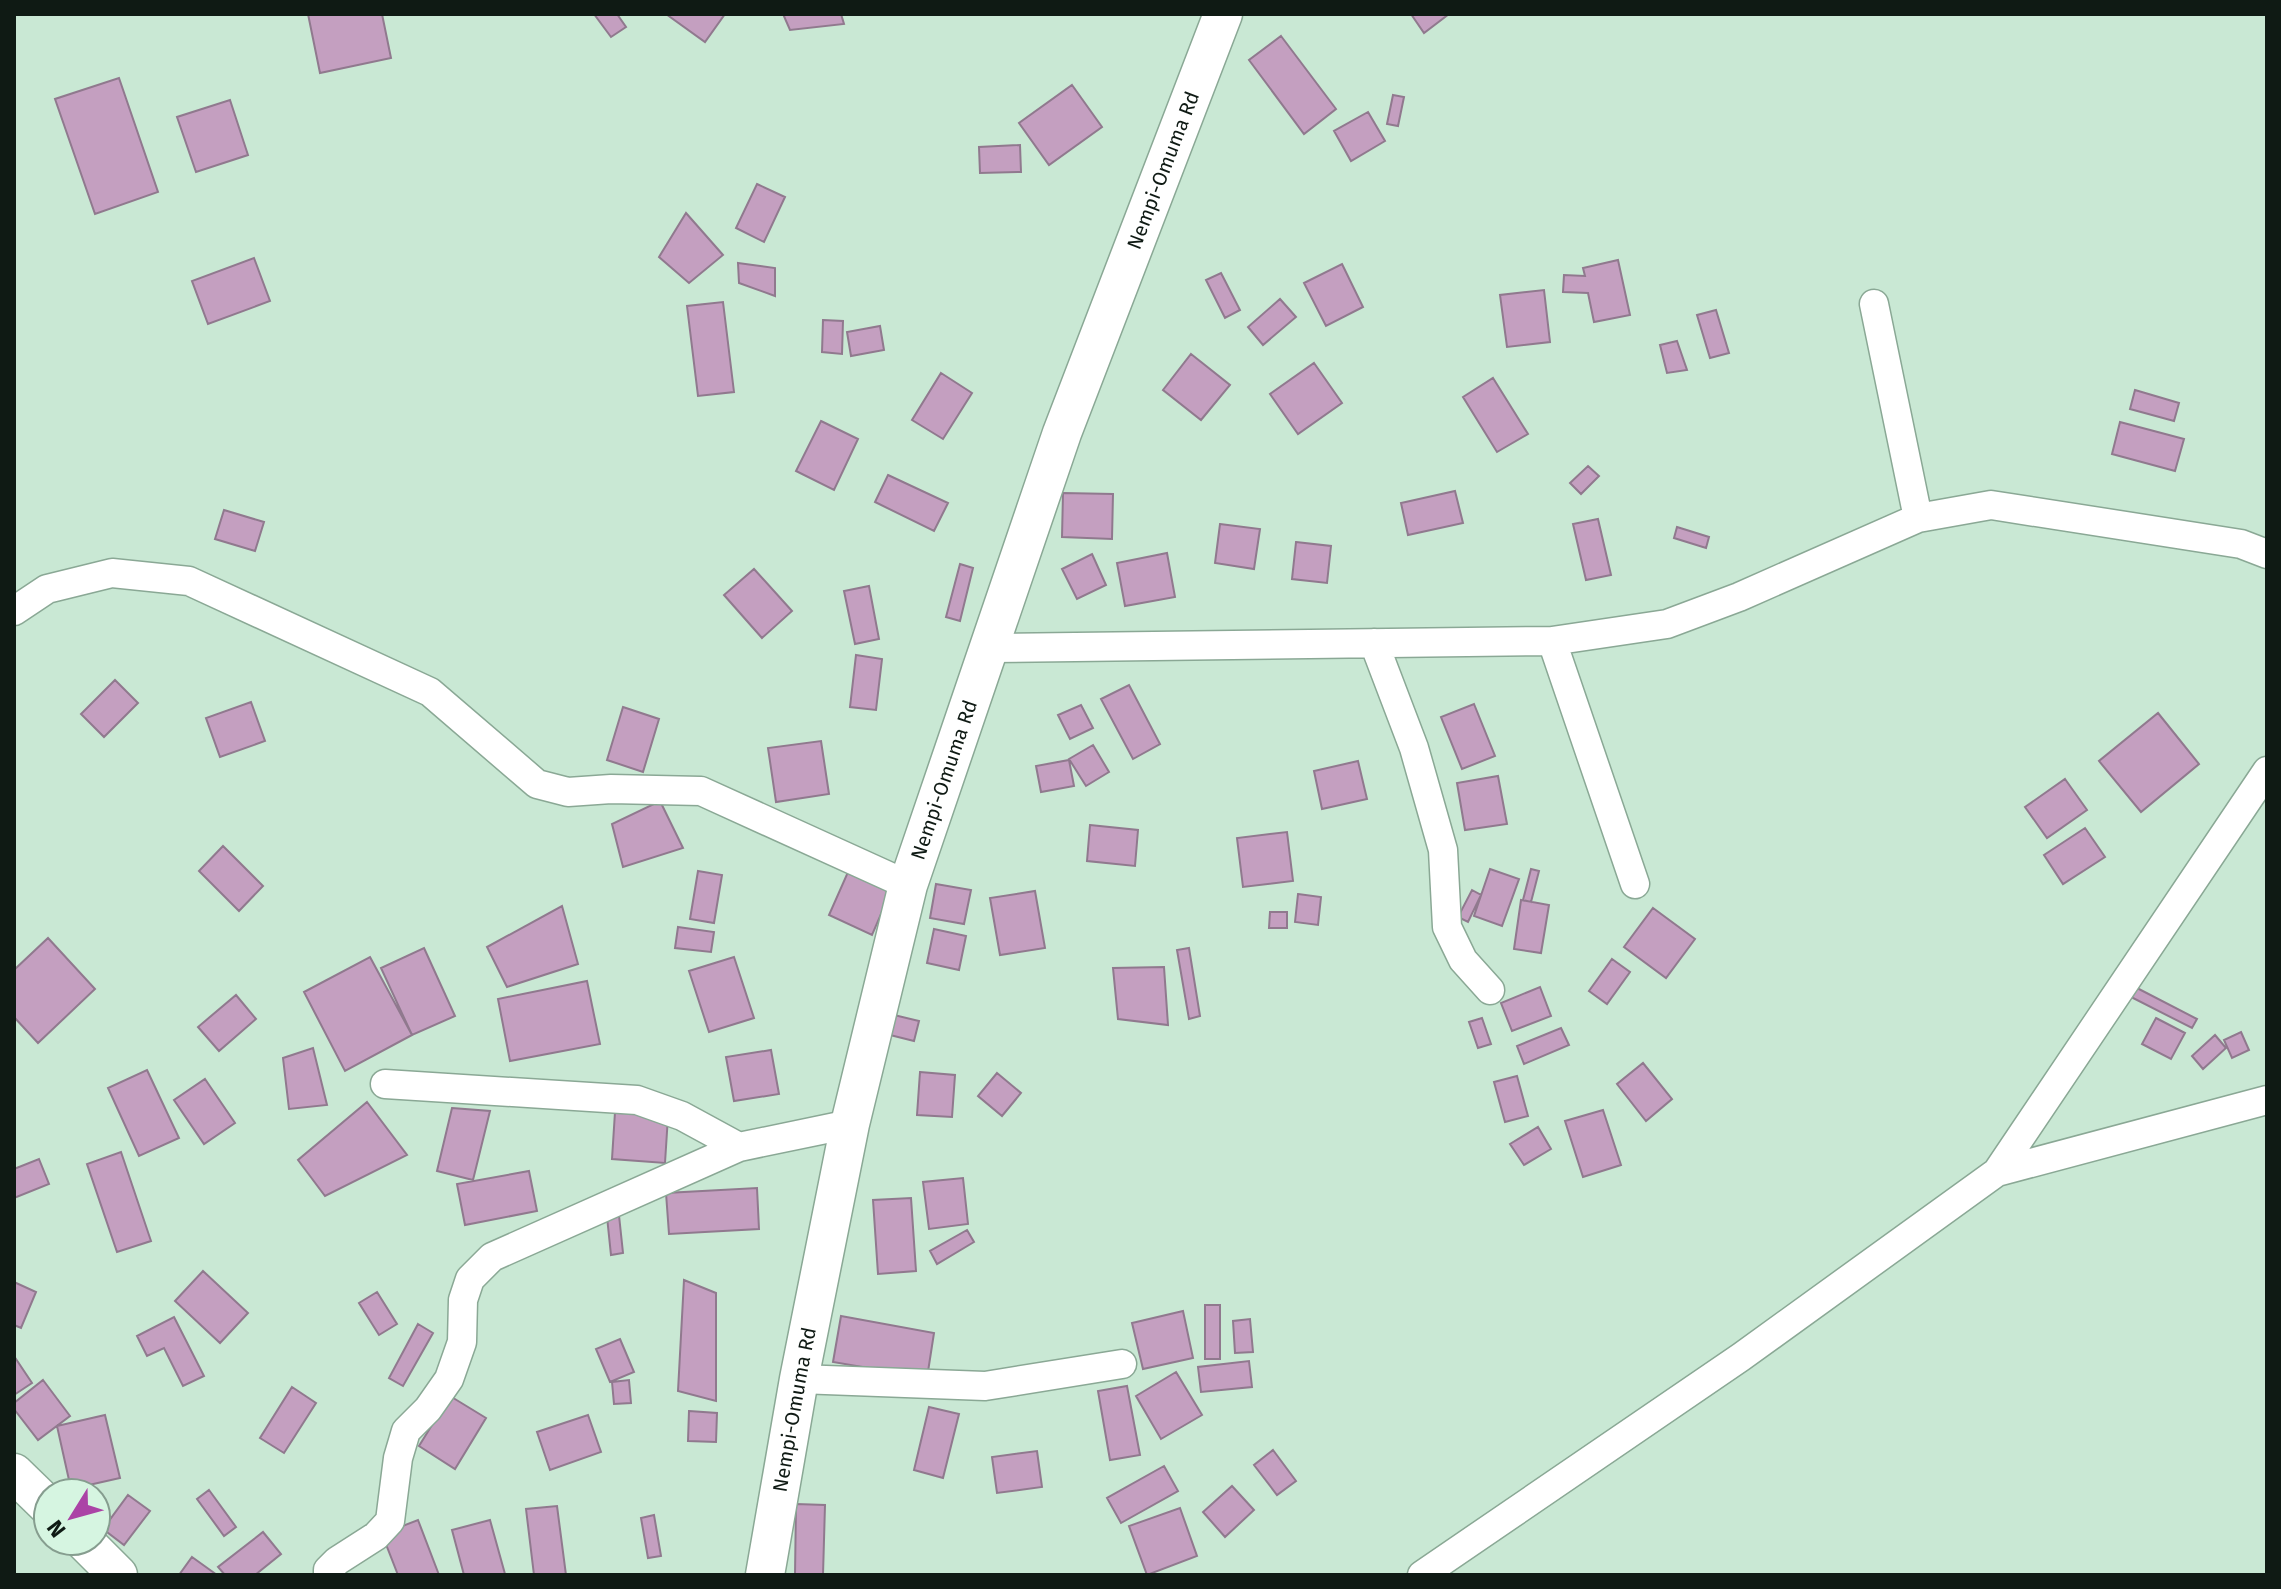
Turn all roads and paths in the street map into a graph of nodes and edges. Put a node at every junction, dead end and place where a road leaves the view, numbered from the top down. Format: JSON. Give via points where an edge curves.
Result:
{"nodes":[{"id":1,"x":1223,"y":14,"type":"edge"},
{"id":2,"x":1874,"y":304,"type":"dead end"},
{"id":3,"x":1918,"y":518,"type":"junction"},
{"id":4,"x":2267,"y":554,"type":"edge"},
{"id":5,"x":14,"y":611,"type":"edge"},
{"id":6,"x":1552,"y":641,"type":"junction"},
{"id":7,"x":1374,"y":643,"type":"junction"},
{"id":8,"x":989,"y":648,"type":"junction"},
{"id":9,"x":2267,"y":771,"type":"edge"},
{"id":10,"x":1635,"y":884,"type":"dead end"},
{"id":11,"x":908,"y":885,"type":"junction"},
{"id":12,"x":1490,"y":990,"type":"dead end"},
{"id":13,"x":385,"y":1084,"type":"dead end"},
{"id":14,"x":2267,"y":1100,"type":"edge"},
{"id":15,"x":850,"y":1124,"type":"junction"},
{"id":16,"x":739,"y":1147,"type":"junction"},
{"id":17,"x":1997,"y":1172,"type":"junction"},
{"id":18,"x":1122,"y":1364,"type":"dead end"},
{"id":19,"x":799,"y":1379,"type":"junction"},
{"id":20,"x":14,"y":1473,"type":"edge"},
{"id":21,"x":32,"y":1490,"type":"edge"},
{"id":22,"x":100,"y":1557,"type":"edge"},
{"id":23,"x":118,"y":1575,"type":"edge"},
{"id":24,"x":328,"y":1575,"type":"edge"},
{"id":25,"x":765,"y":1575,"type":"edge"},
{"id":26,"x":1422,"y":1575,"type":"edge"}],
"edges":[{"from":1,"to":8,"type":"street","name":"Nempi-Omuma Rd","via":[[1062,433]]},
{"from":2,"to":3,"type":"street"},
{"from":3,"to":4,"type":"street","via":[[1991,505],[2241,544]]},
{"from":3,"to":6,"type":"street","via":[[1667,624]]},
{"from":5,"to":11,"type":"street","via":[[47,589],[112,573],[189,581],[430,692],[537,784],[568,792],[701,791]]},
{"from":6,"to":7,"type":"street"},
{"from":6,"to":10,"type":"street"},
{"from":7,"to":8,"type":"street"},
{"from":7,"to":12,"type":"street","via":[[1414,748],[1443,850],[1447,927],[1463,960]]},
{"from":8,"to":11,"type":"street","name":"Nempi-Omuma Rd"},
{"from":9,"to":17,"type":"street"},
{"from":11,"to":15,"type":"street","name":"Nempi-Omuma Rd"},
{"from":13,"to":16,"type":"street","via":[[637,1100],[682,1116]]},
{"from":14,"to":17,"type":"street"},
{"from":15,"to":16,"type":"street"},
{"from":15,"to":19,"type":"street","name":"Nempi-Omuma Rd"},
{"from":16,"to":24,"type":"street","via":[[492,1257],[470,1279],[463,1300],[462,1342],[449,1379],[406,1431],[390,1521],[337,1561]]},
{"from":17,"to":26,"type":"street","via":[[1741,1357]]},
{"from":18,"to":19,"type":"street","via":[[985,1386]]},
{"from":19,"to":25,"type":"street","name":"Nempi-Omuma Rd"},
{"from":20,"to":21,"type":"street"},
{"from":22,"to":23,"type":"street"}]}
